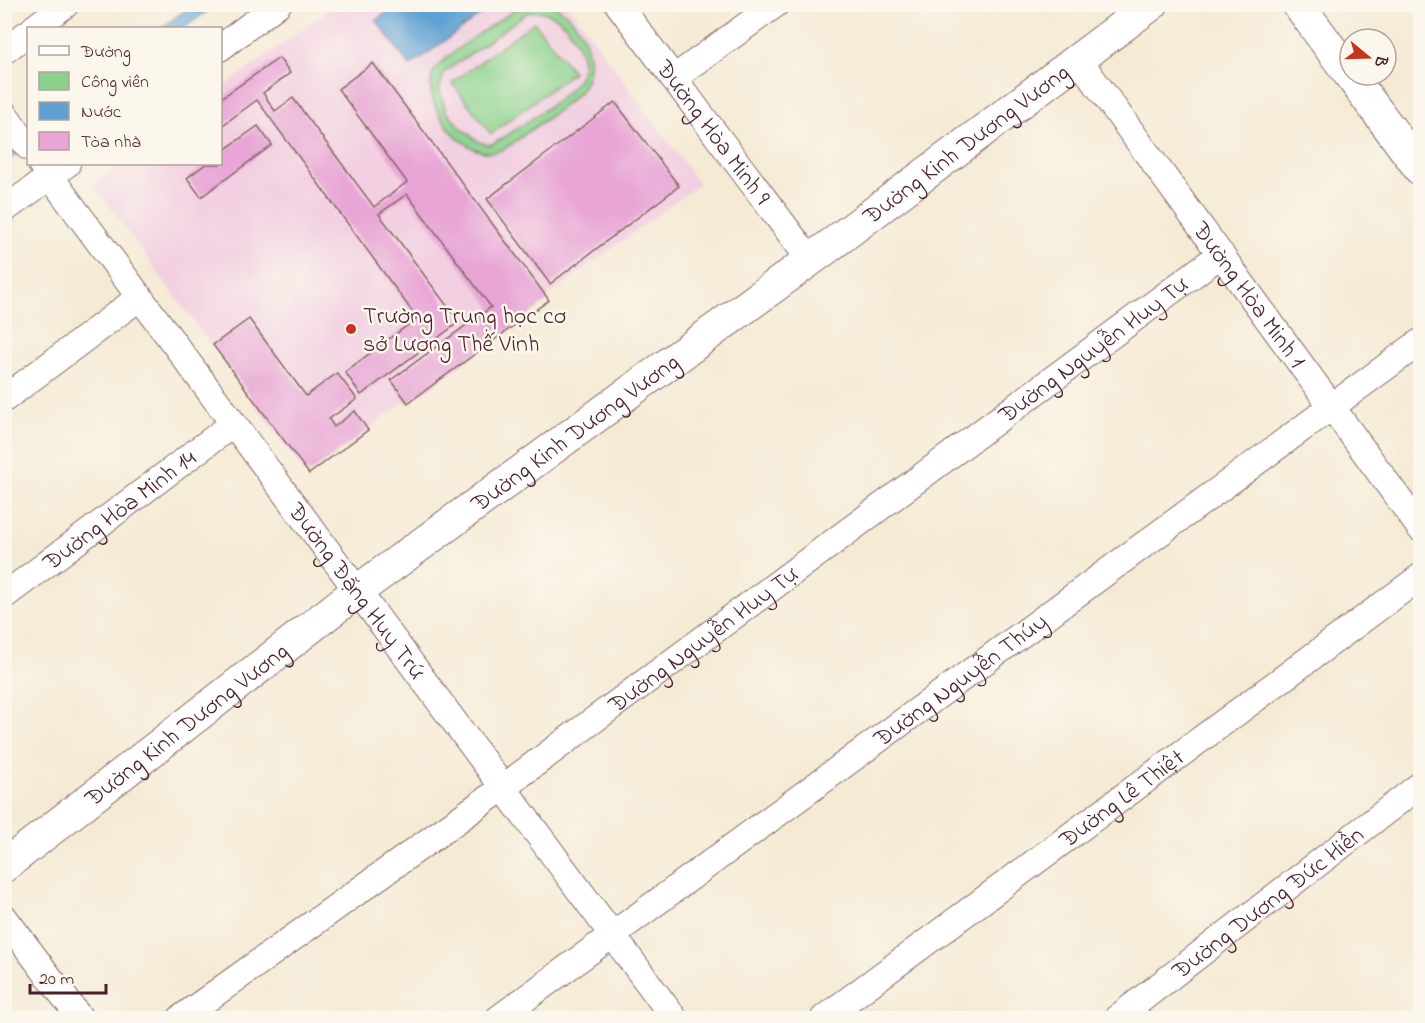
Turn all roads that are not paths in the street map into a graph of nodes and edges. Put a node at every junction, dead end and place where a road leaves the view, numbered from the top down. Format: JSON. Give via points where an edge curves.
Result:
{"nodes":[{"id":1,"x":66,"y":4,"type":"edge"},
{"id":2,"x":278,"y":4,"type":"edge"},
{"id":3,"x":618,"y":4,"type":"edge"},
{"id":4,"x":776,"y":4,"type":"edge"},
{"id":5,"x":1152,"y":4,"type":"edge"},
{"id":6,"x":1298,"y":4,"type":"edge"},
{"id":7,"x":35,"y":27,"type":"edge"},
{"id":8,"x":27,"y":34,"type":"edge"},
{"id":9,"x":222,"y":46,"type":"edge"},
{"id":10,"x":4,"y":51,"type":"edge"},
{"id":11,"x":1338,"y":59,"type":"edge"},
{"id":12,"x":1079,"y":60,"type":"junction"},
{"id":13,"x":674,"y":78,"type":"junction"},
{"id":14,"x":1359,"y":87,"type":"edge"},
{"id":15,"x":6,"y":115,"type":"edge"},
{"id":16,"x":27,"y":146,"type":"edge"},
{"id":17,"x":52,"y":168,"type":"edge"},
{"id":18,"x":1420,"y":169,"type":"edge"},
{"id":19,"x":4,"y":210,"type":"edge"},
{"id":20,"x":1221,"y":254,"type":"junction"},
{"id":21,"x":810,"y":260,"type":"junction"},
{"id":22,"x":140,"y":297,"type":"junction"},
{"id":23,"x":1420,"y":342,"type":"edge"},
{"id":24,"x":4,"y":399,"type":"edge"},
{"id":25,"x":1332,"y":406,"type":"junction"},
{"id":26,"x":233,"y":424,"type":"junction"},
{"id":27,"x":1420,"y":528,"type":"edge"},
{"id":28,"x":1420,"y":577,"type":"edge"},
{"id":29,"x":356,"y":592,"type":"junction"},
{"id":30,"x":4,"y":596,"type":"edge"},
{"id":31,"x":1420,"y":785,"type":"edge"},
{"id":32,"x":501,"y":789,"type":"junction"},
{"id":33,"x":4,"y":866,"type":"edge"},
{"id":34,"x":4,"y":916,"type":"edge"},
{"id":35,"x":611,"y":935,"type":"junction"},
{"id":36,"x":80,"y":1018,"type":"edge"},
{"id":37,"x":181,"y":1018,"type":"edge"},
{"id":38,"x":500,"y":1018,"type":"edge"},
{"id":39,"x":674,"y":1018,"type":"edge"},
{"id":40,"x":824,"y":1018,"type":"edge"},
{"id":41,"x":1117,"y":1018,"type":"edge"}],
"edges":[{"from":1,"to":7,"type":"street"},
{"from":2,"to":9,"type":"street"},
{"from":3,"to":13,"type":"street","name":"Đường Hòa Minh 9"},
{"from":4,"to":13,"type":"street"},
{"from":5,"to":12,"type":"street","name":"Đường Kinh Dương Vương"},
{"from":6,"to":11,"type":"street"},
{"from":8,"to":10,"type":"street"},
{"from":12,"to":20,"type":"street","name":"Đường Hòa Minh 1"},
{"from":12,"to":21,"type":"street","name":"Đường Kinh Dương Vương"},
{"from":13,"to":21,"type":"street","name":"Đường Hòa Minh 9"},
{"from":14,"to":18,"type":"street"},
{"from":15,"to":16,"type":"street"},
{"from":17,"to":19,"type":"street"},
{"from":17,"to":22,"type":"street","name":"Đường Đặng Huy Trứ"},
{"from":20,"to":25,"type":"street","name":"Đường Hòa Minh 1"},
{"from":20,"to":32,"type":"street","name":"Đường Nguyễn Huy Tự"},
{"from":21,"to":29,"type":"street","name":"Đường Kinh Dương Vương"},
{"from":22,"to":24,"type":"street"},
{"from":22,"to":26,"type":"street","name":"Đường Đặng Huy Trứ"},
{"from":23,"to":25,"type":"street","name":"Đường Nguyễn Thúy"},
{"from":25,"to":27,"type":"street","name":"Đường Hòa Minh 1"},
{"from":25,"to":35,"type":"street","name":"Đường Nguyễn Thúy"},
{"from":26,"to":29,"type":"street","name":"Đường Đặng Huy Trứ"},
{"from":26,"to":30,"type":"street","name":"Đường Hòa Minh 14"},
{"from":28,"to":40,"type":"street","name":"Đường Lê Thiệt"},
{"from":29,"to":32,"type":"street","name":"Đường Đặng Huy Trứ"},
{"from":29,"to":33,"type":"street","name":"Đường Kinh Dương Vương"},
{"from":31,"to":41,"type":"street","name":"Đường Dương Đức Hiền"},
{"from":32,"to":35,"type":"street","name":"Đường Đặng Huy Trứ"},
{"from":32,"to":37,"type":"street","name":"Đường Nguyễn Huy Tự"},
{"from":34,"to":36,"type":"street"},
{"from":35,"to":38,"type":"street","name":"Đường Nguyễn Thúy"},
{"from":35,"to":39,"type":"street","name":"Đường Đặng Huy Trứ"}]}
